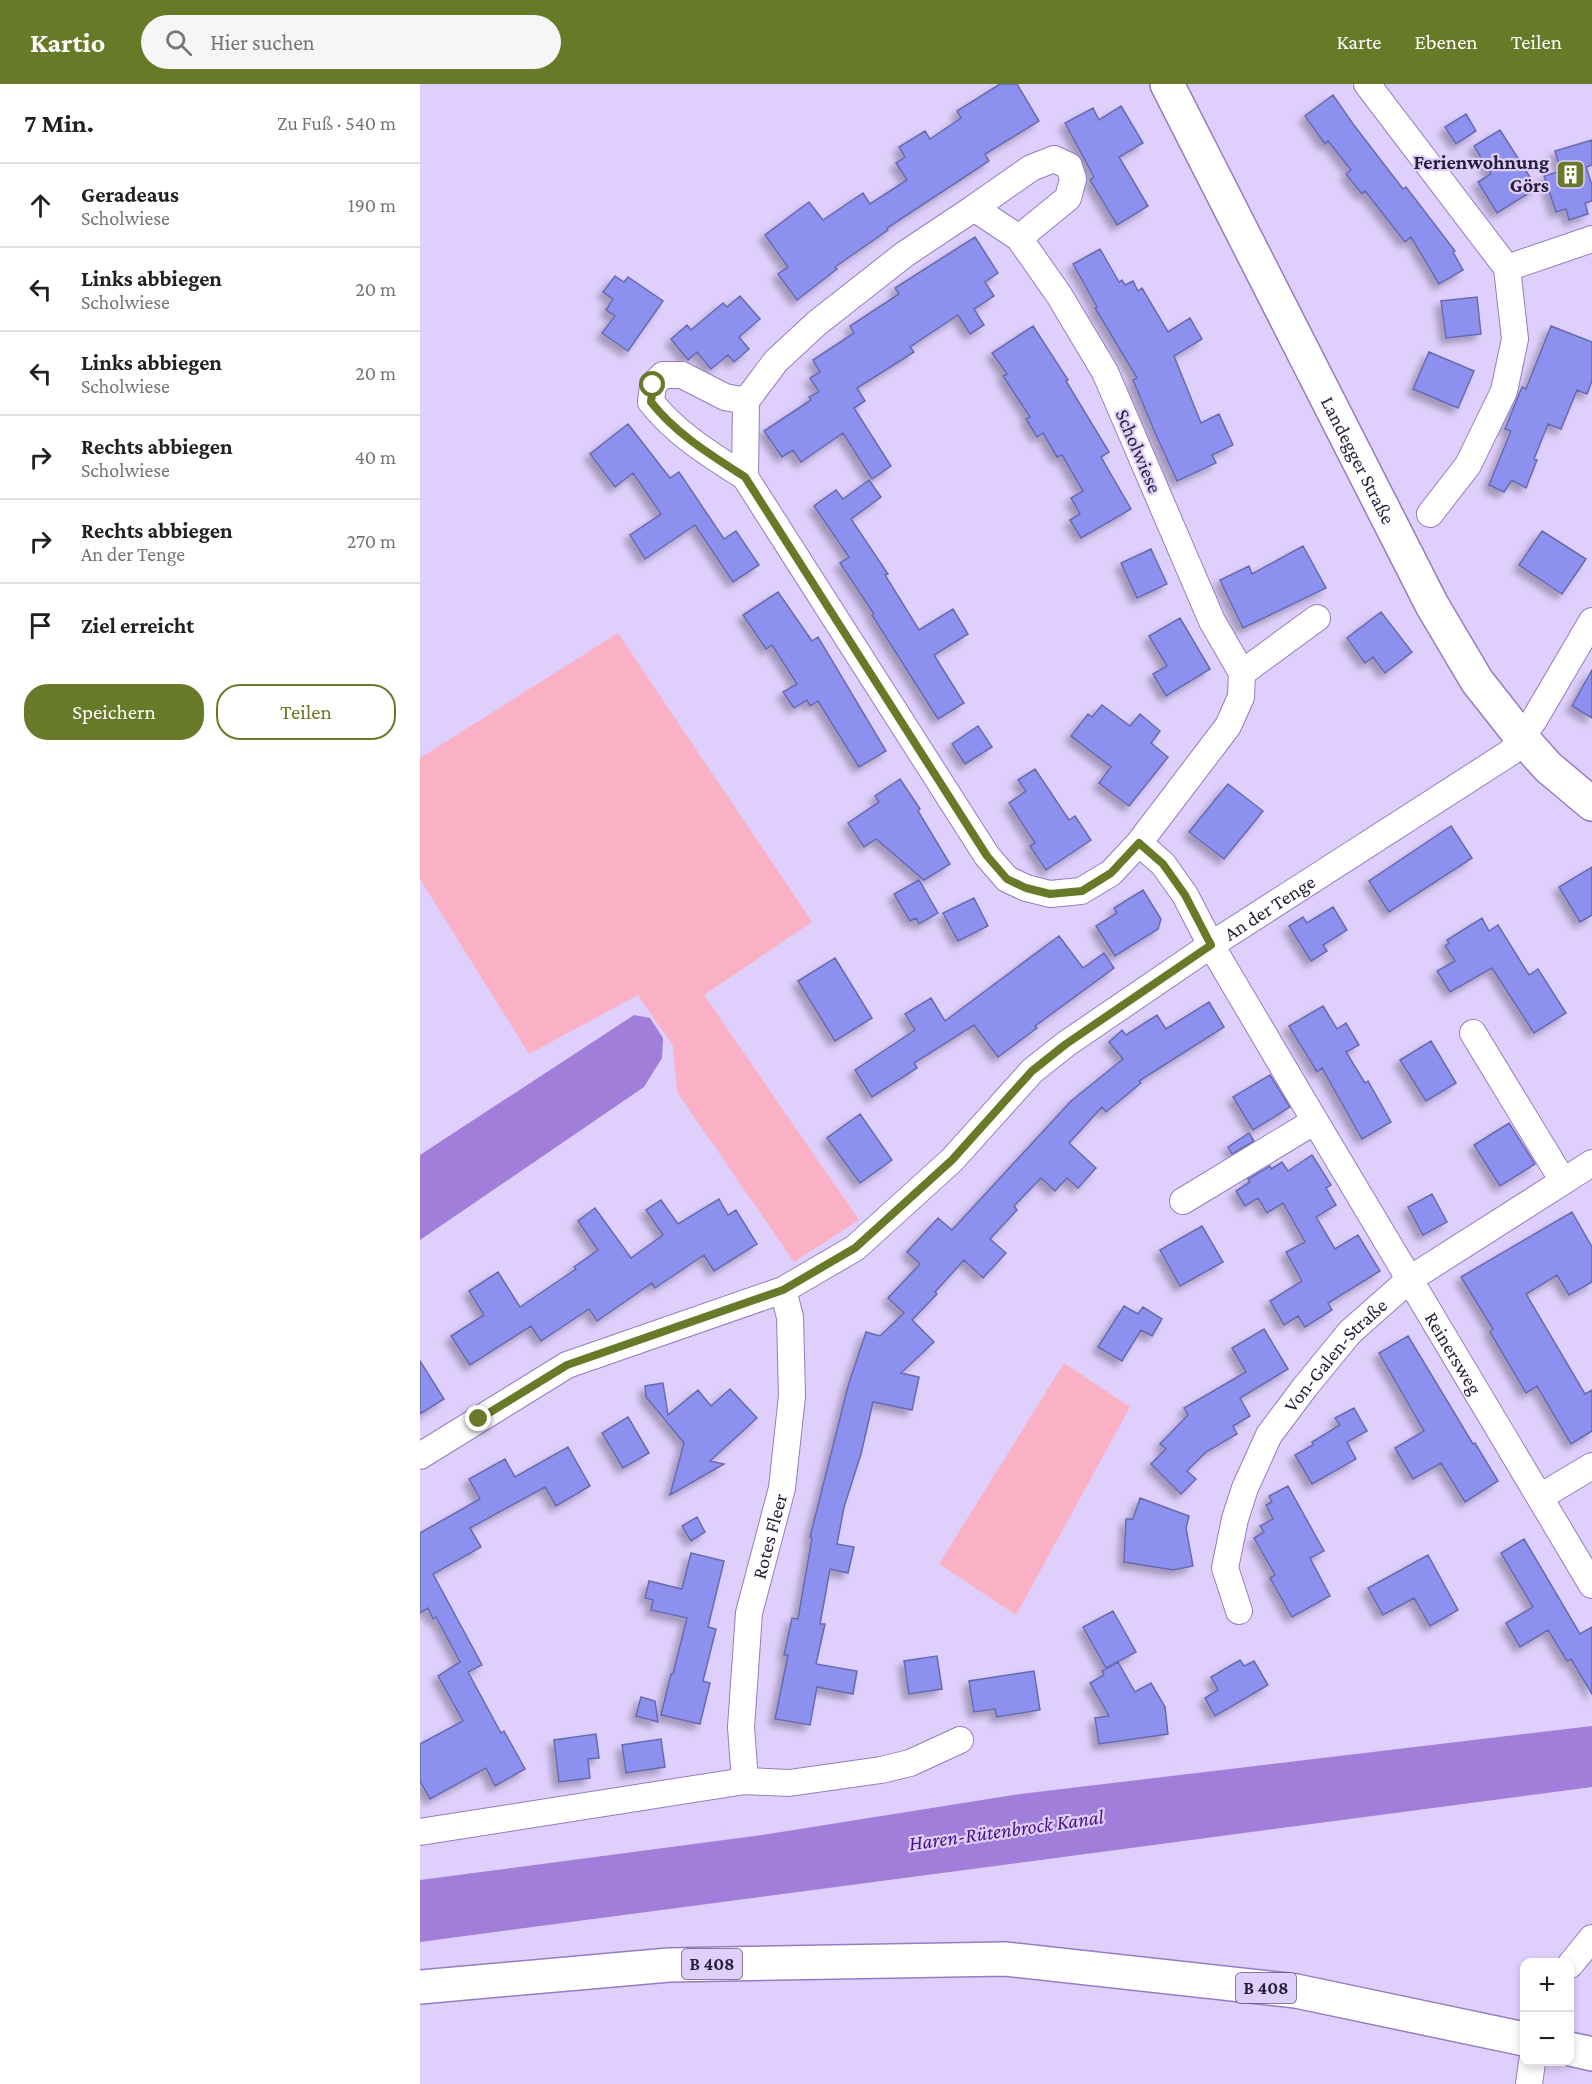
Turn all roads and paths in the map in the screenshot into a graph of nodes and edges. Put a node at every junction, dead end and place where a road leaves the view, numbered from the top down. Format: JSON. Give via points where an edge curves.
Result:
{"nodes":[{"id":1,"x":1167,"y":84,"type":"edge"},
{"id":2,"x":1367,"y":84,"type":"edge"},
{"id":3,"x":974,"y":208,"type":"junction"},
{"id":4,"x":1019,"y":238,"type":"junction"},
{"id":5,"x":1592,"y":239,"type":"edge"},
{"id":6,"x":1507,"y":268,"type":"junction"},
{"id":7,"x":746,"y":401,"type":"junction"},
{"id":8,"x":745,"y":477,"type":"junction"},
{"id":9,"x":1430,"y":514,"type":"dead end"},
{"id":10,"x":1317,"y":618,"type":"dead end"},
{"id":11,"x":1592,"y":621,"type":"edge"},
{"id":12,"x":1242,"y":673,"type":"junction"},
{"id":13,"x":1522,"y":738,"type":"junction"},
{"id":14,"x":1592,"y":804,"type":"edge"},
{"id":15,"x":1139,"y":843,"type":"junction"},
{"id":16,"x":1211,"y":945,"type":"junction"},
{"id":17,"x":1473,"y":1034,"type":"dead end"},
{"id":18,"x":1315,"y":1121,"type":"junction"},
{"id":19,"x":1592,"y":1163,"type":"edge"},
{"id":20,"x":1563,"y":1181,"type":"junction"},
{"id":21,"x":1183,"y":1201,"type":"dead end"},
{"id":22,"x":1410,"y":1279,"type":"junction"},
{"id":23,"x":783,"y":1290,"type":"junction"},
{"id":24,"x":420,"y":1456,"type":"edge"},
{"id":25,"x":1592,"y":1466,"type":"edge"},
{"id":26,"x":1540,"y":1497,"type":"junction"},
{"id":27,"x":1592,"y":1585,"type":"edge"},
{"id":28,"x":1239,"y":1611,"type":"dead end"},
{"id":29,"x":960,"y":1740,"type":"dead end"},
{"id":30,"x":746,"y":1782,"type":"junction"},
{"id":31,"x":420,"y":1832,"type":"edge"},
{"id":32,"x":1592,"y":1938,"type":"edge"},
{"id":33,"x":1574,"y":1959,"type":"edge"},
{"id":34,"x":420,"y":1987,"type":"edge"},
{"id":35,"x":1520,"y":2038,"type":"edge"},
{"id":36,"x":1574,"y":2050,"type":"edge"},
{"id":37,"x":1592,"y":2054,"type":"edge"},
{"id":38,"x":1531,"y":2066,"type":"edge"},
{"id":39,"x":1529,"y":2084,"type":"edge"}],
"edges":[{"from":1,"to":13,"type":"main road","name":"Landegger Straße","via":[[1432,605],[1477,681]]},
{"from":2,"to":6,"type":"street"},
{"from":3,"to":4,"type":"street","name":"Scholwiese"},
{"from":3,"to":4,"type":"street","via":[[1031,168],[1054,159],[1069,166],[1073,179],[1068,198]]},
{"from":3,"to":7,"type":"street","via":[[905,254],[817,323],[776,361]]},
{"from":4,"to":12,"type":"street","name":"Scholwiese","via":[[1105,372],[1212,621]]},
{"from":5,"to":6,"type":"street"},
{"from":6,"to":9,"type":"street","via":[[1515,339],[1504,391],[1468,465]]},
{"from":7,"to":8,"type":"street"},
{"from":7,"to":8,"type":"street","via":[[725,398],[682,375],[663,375],[653,385],[651,402],[696,445]]},
{"from":8,"to":15,"type":"street","via":[[987,856],[1007,879],[1050,894],[1082,891],[1111,873]]},
{"from":10,"to":12,"type":"street"},
{"from":11,"to":13,"type":"street","name":"An der Tenge"},
{"from":12,"to":15,"type":"street","via":[[1241,697],[1228,726]]},
{"from":13,"to":14,"type":"main road","name":"Landegger Straße","via":[[1548,767]]},
{"from":13,"to":16,"type":"street","name":"An der Tenge","via":[[1495,763]]},
{"from":15,"to":16,"type":"street","via":[[1163,864],[1185,895]]},
{"from":16,"to":18,"type":"street","name":"Reinersweg"},
{"from":16,"to":23,"type":"street","name":"An der Tenge","via":[[1032,1071],[952,1160],[890,1218],[855,1248]]},
{"from":17,"to":20,"type":"street"},
{"from":18,"to":21,"type":"street"},
{"from":18,"to":22,"type":"street","name":"Reinersweg"},
{"from":19,"to":20,"type":"street","name":"Von-Galen-Straße"},
{"from":20,"to":22,"type":"street","name":"Von-Galen-Straße"},
{"from":22,"to":26,"type":"street","name":"Reinersweg"},
{"from":22,"to":28,"type":"street","name":"Von-Galen-Straße","via":[[1350,1332],[1269,1435],[1245,1488],[1225,1568]]},
{"from":23,"to":24,"type":"street","name":"An der Tenge","via":[[567,1365]]},
{"from":23,"to":30,"type":"street","name":"Rotes Fleer","via":[[790,1317],[792,1396],[782,1488],[749,1612],[741,1727]]},
{"from":25,"to":26,"type":"street"},
{"from":26,"to":27,"type":"street","name":"Reinersweg"},
{"from":29,"to":30,"type":"street","via":[[910,1763],[881,1770],[789,1783]]},
{"from":30,"to":31,"type":"street"},
{"from":32,"to":33,"type":"street"},
{"from":34,"to":35,"type":"main road","number":"B 408","via":[[669,1965],[1005,1959],[1296,1991]]},
{"from":36,"to":37,"type":"main road"},
{"from":38,"to":39,"type":"street"}]}
